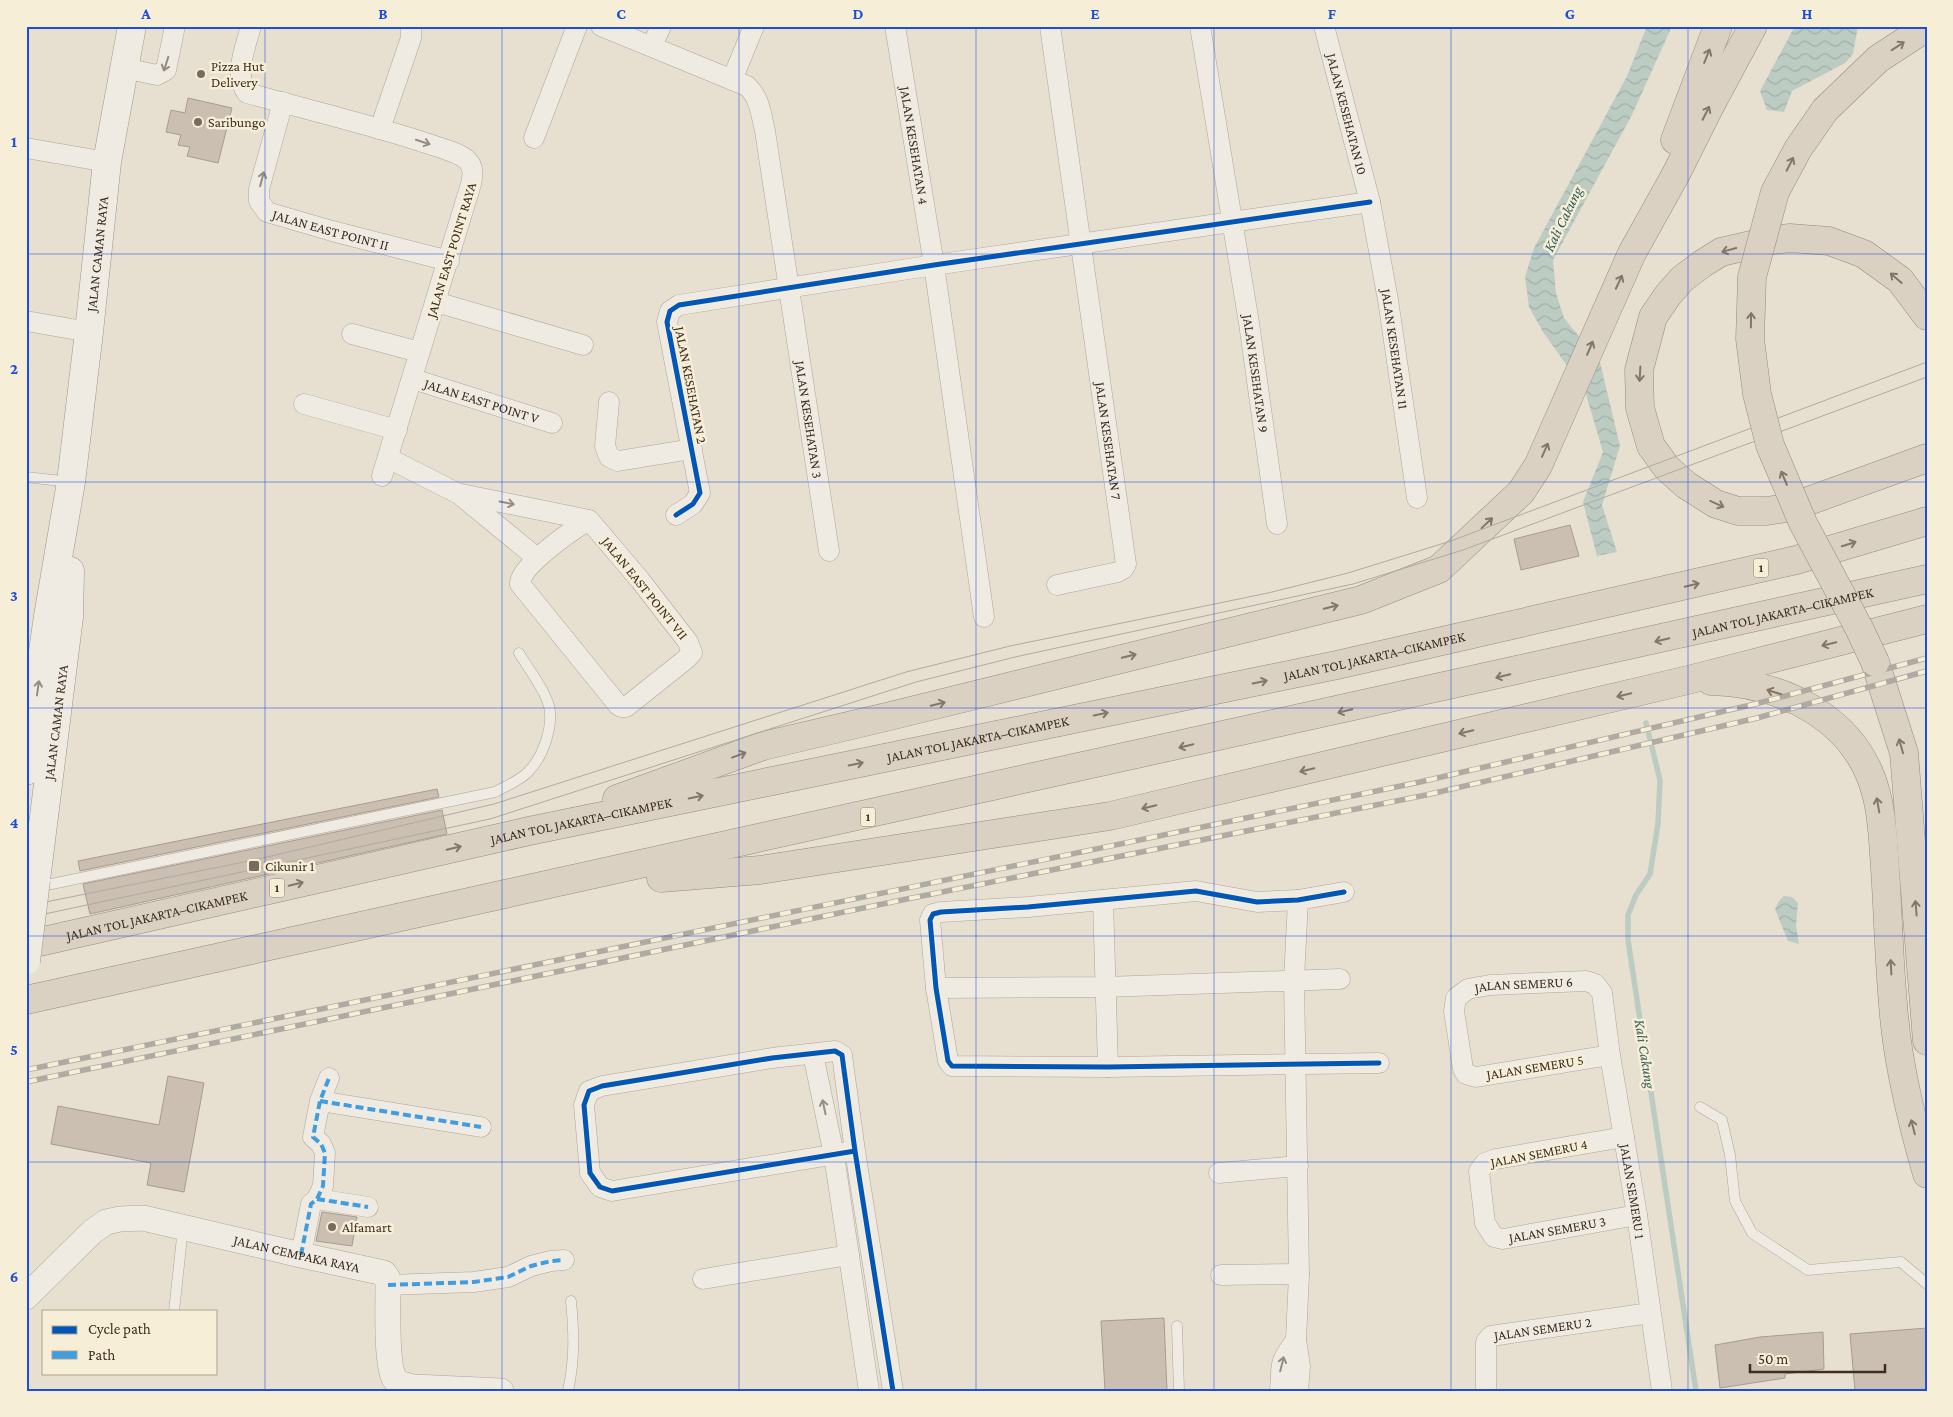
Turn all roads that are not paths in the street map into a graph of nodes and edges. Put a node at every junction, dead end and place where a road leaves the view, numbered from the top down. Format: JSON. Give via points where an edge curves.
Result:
{"nodes":[{"id":1,"x":132,"y":26,"type":"edge"},
{"id":2,"x":175,"y":26,"type":"edge"},
{"id":3,"x":251,"y":26,"type":"edge"},
{"id":4,"x":411,"y":26,"type":"edge"},
{"id":5,"x":577,"y":26,"type":"edge"},
{"id":6,"x":601,"y":26,"type":"edge"},
{"id":7,"x":661,"y":26,"type":"edge"},
{"id":8,"x":754,"y":26,"type":"edge"},
{"id":9,"x":895,"y":26,"type":"edge"},
{"id":10,"x":1050,"y":26,"type":"edge"},
{"id":11,"x":1200,"y":26,"type":"edge"},
{"id":12,"x":1324,"y":26,"type":"edge"},
{"id":13,"x":1718,"y":26,"type":"edge"},
{"id":14,"x":1753,"y":26,"type":"edge"},
{"id":15,"x":1927,"y":27,"type":"edge"},
{"id":16,"x":652,"y":46,"type":"junction"},
{"id":17,"x":124,"y":68,"type":"junction"},
{"id":18,"x":732,"y":80,"type":"junction"},
{"id":19,"x":282,"y":102,"type":"junction"},
{"id":20,"x":380,"y":129,"type":"junction"},
{"id":21,"x":534,"y":138,"type":"dead end"},
{"id":22,"x":26,"y":148,"type":"edge"},
{"id":23,"x":107,"y":162,"type":"junction"},
{"id":24,"x":1370,"y":202,"type":"junction"},
{"id":25,"x":1233,"y":223,"type":"junction"},
{"id":26,"x":1082,"y":244,"type":"junction"},
{"id":27,"x":1634,"y":249,"type":"junction"},
{"id":28,"x":449,"y":261,"type":"junction"},
{"id":29,"x":934,"y":265,"type":"junction"},
{"id":30,"x":789,"y":287,"type":"junction"},
{"id":31,"x":436,"y":302,"type":"junction"},
{"id":32,"x":1927,"y":316,"type":"edge"},
{"id":33,"x":26,"y":321,"type":"edge"},
{"id":34,"x":89,"y":332,"type":"junction"},
{"id":35,"x":352,"y":334,"type":"dead end"},
{"id":36,"x":584,"y":345,"type":"dead end"},
{"id":37,"x":420,"y":352,"type":"junction"},
{"id":38,"x":413,"y":379,"type":"junction"},
{"id":39,"x":608,"y":402,"type":"dead end"},
{"id":40,"x":304,"y":404,"type":"dead end"},
{"id":41,"x":552,"y":422,"type":"dead end"},
{"id":42,"x":396,"y":430,"type":"junction"},
{"id":43,"x":692,"y":449,"type":"junction"},
{"id":44,"x":1927,"y":458,"type":"edge"},
{"id":45,"x":26,"y":477,"type":"edge"},
{"id":46,"x":71,"y":482,"type":"junction"},
{"id":47,"x":459,"y":494,"type":"junction"},
{"id":48,"x":1416,"y":498,"type":"dead end"},
{"id":49,"x":676,"y":515,"type":"dead end"},
{"id":50,"x":589,"y":520,"type":"junction"},
{"id":51,"x":1927,"y":521,"type":"edge"},
{"id":52,"x":1277,"y":524,"type":"dead end"},
{"id":53,"x":829,"y":551,"type":"dead end"},
{"id":54,"x":537,"y":558,"type":"junction"},
{"id":55,"x":1927,"y":579,"type":"edge"},
{"id":56,"x":1057,"y":585,"type":"dead end"},
{"id":57,"x":58,"y":617,"type":"junction"},
{"id":58,"x":984,"y":617,"type":"dead end"},
{"id":59,"x":1927,"y":619,"type":"edge"},
{"id":60,"x":519,"y":653,"type":"dead end"},
{"id":61,"x":1688,"y":680,"type":"junction"},
{"id":62,"x":28,"y":740,"type":"edge"},
{"id":63,"x":26,"y":771,"type":"edge"},
{"id":64,"x":529,"y":831,"type":"junction"},
{"id":65,"x":558,"y":886,"type":"junction"},
{"id":66,"x":26,"y":889,"type":"edge"},
{"id":67,"x":1344,"y":892,"type":"dead end"},
{"id":68,"x":1103,"y":900,"type":"junction"},
{"id":69,"x":1298,"y":900,"type":"junction"},
{"id":70,"x":26,"y":944,"type":"edge"},
{"id":71,"x":26,"y":961,"type":"edge"},
{"id":72,"x":1340,"y":979,"type":"dead end"},
{"id":73,"x":1294,"y":980,"type":"junction"},
{"id":74,"x":1105,"y":987,"type":"junction"},
{"id":75,"x":936,"y":988,"type":"junction"},
{"id":76,"x":1602,"y":993,"type":"joint"},
{"id":77,"x":26,"y":1000,"type":"edge"},
{"id":78,"x":1926,"y":1024,"type":"edge"},
{"id":79,"x":813,"y":1054,"type":"junction"},
{"id":80,"x":1610,"y":1055,"type":"junction"},
{"id":81,"x":1379,"y":1063,"type":"dead end"},
{"id":82,"x":1296,"y":1064,"type":"junction"},
{"id":83,"x":1108,"y":1067,"type":"junction"},
{"id":84,"x":1463,"y":1069,"type":"joint"},
{"id":85,"x":329,"y":1078,"type":"dead end"},
{"id":86,"x":320,"y":1101,"type":"junction"},
{"id":87,"x":1700,"y":1108,"type":"dead end"},
{"id":88,"x":481,"y":1127,"type":"dead end"},
{"id":89,"x":1624,"y":1137,"type":"junction"},
{"id":90,"x":855,"y":1151,"type":"junction"},
{"id":91,"x":834,"y":1155,"type":"junction"},
{"id":92,"x":1298,"y":1166,"type":"junction"},
{"id":93,"x":1219,"y":1173,"type":"dead end"},
{"id":94,"x":1927,"y":1174,"type":"edge"},
{"id":95,"x":317,"y":1199,"type":"junction"},
{"id":96,"x":368,"y":1207,"type":"dead end"},
{"id":97,"x":1637,"y":1216,"type":"junction"},
{"id":98,"x":1485,"y":1223,"type":"joint"},
{"id":99,"x":183,"y":1227,"type":"junction"},
{"id":100,"x":301,"y":1255,"type":"junction"},
{"id":101,"x":849,"y":1255,"type":"junction"},
{"id":102,"x":564,"y":1260,"type":"dead end"},
{"id":103,"x":1299,"y":1274,"type":"junction"},
{"id":104,"x":1221,"y":1275,"type":"dead end"},
{"id":105,"x":703,"y":1279,"type":"dead end"},
{"id":106,"x":1927,"y":1284,"type":"edge"},
{"id":107,"x":388,"y":1285,"type":"junction"},
{"id":108,"x":26,"y":1297,"type":"edge"},
{"id":109,"x":571,"y":1301,"type":"dead end"},
{"id":110,"x":174,"y":1310,"type":"edge"},
{"id":111,"x":1650,"y":1313,"type":"junction"},
{"id":112,"x":1177,"y":1326,"type":"dead end"},
{"id":113,"x":1296,"y":1340,"type":"junction"},
{"id":114,"x":393,"y":1385,"type":"edge"},
{"id":115,"x":501,"y":1391,"type":"edge"},
{"id":116,"x":568,"y":1391,"type":"edge"},
{"id":117,"x":869,"y":1391,"type":"edge"},
{"id":118,"x":893,"y":1391,"type":"edge"},
{"id":119,"x":1179,"y":1391,"type":"edge"},
{"id":120,"x":1280,"y":1391,"type":"edge"},
{"id":121,"x":1298,"y":1391,"type":"edge"},
{"id":122,"x":1486,"y":1391,"type":"edge"},
{"id":123,"x":1662,"y":1391,"type":"edge"}],
"edges":[{"from":1,"to":17,"type":"main road","name":"JALAN CAMAN RAYA"},
{"from":2,"to":17,"type":"street","one_way":true,"via":[[166,70],[162,74]]},
{"from":3,"to":19,"type":"street","via":[[240,70],[242,87],[247,93]]},
{"from":4,"to":20,"type":"street","via":[[411,38]]},
{"from":5,"to":21,"type":"street"},
{"from":6,"to":16,"type":"street","name":"JALAN KESEHATAN 3"},
{"from":7,"to":16,"type":"street"},
{"from":8,"to":18,"type":"street"},
{"from":9,"to":29,"type":"street","name":"JALAN KESEHATAN 4"},
{"from":10,"to":26,"type":"street"},
{"from":11,"to":25,"type":"street","name":"JALAN KESEHATAN 9"},
{"from":12,"to":24,"type":"street","name":"JALAN KESEHATAN 10"},
{"from":27,"to":13,"type":"highway","one_way":true},
{"from":27,"to":14,"type":"highway","one_way":true},
{"from":78,"to":15,"type":"highway","one_way":true,"bridge":true,"via":[[1904,753],[1875,662],[1803,523],[1770,446],[1757,394],[1750,338],[1752,277],[1776,192],[1798,149],[1825,110],[1878,59]]},
{"from":16,"to":18,"type":"street","name":"JALAN KESEHATAN 3"},
{"from":17,"to":23,"type":"main road","name":"JALAN CAMAN RAYA"},
{"from":18,"to":30,"type":"street","name":"JALAN KESEHATAN 3","via":[[747,86],[759,102]]},
{"from":19,"to":20,"type":"street"},
{"from":28,"to":19,"type":"street","name":"JALAN EAST POINT II","one_way":true,"via":[[267,212],[260,200],[259,189]]},
{"from":20,"to":28,"type":"street","name":"JALAN EAST POINT RAYA","one_way":true,"via":[[445,149],[466,159],[472,166],[471,184]]},
{"from":22,"to":23,"type":"street"},
{"from":23,"to":34,"type":"main road","name":"JALAN CAMAN RAYA"},
{"from":24,"to":25,"type":"street","name":"JALAN KESEHATAN 2"},
{"from":24,"to":48,"type":"street","name":"JALAN KESEHATAN 11","via":[[1388,300]]},
{"from":25,"to":26,"type":"street","name":"JALAN KESEHATAN 2"},
{"from":25,"to":52,"type":"street","name":"JALAN KESEHATAN 9"},
{"from":26,"to":29,"type":"street","name":"JALAN KESEHATAN 2"},
{"from":26,"to":56,"type":"street","name":"JALAN KESEHATAN 7","via":[[1126,564],[1118,572]]},
{"from":64,"to":27,"type":"highway","one_way":true,"via":[[763,746],[1361,600],[1439,569],[1521,492],[1538,466]]},
{"from":28,"to":31,"type":"street","name":"JALAN EAST POINT RAYA"},
{"from":29,"to":30,"type":"street","name":"JALAN KESEHATAN 2"},
{"from":29,"to":58,"type":"street","name":"JALAN KESEHATAN 4"},
{"from":30,"to":43,"type":"street","name":"JALAN KESEHATAN 2","via":[[686,303],[670,311],[667,322]]},
{"from":30,"to":53,"type":"street","name":"JALAN KESEHATAN 3"},
{"from":31,"to":36,"type":"street"},
{"from":31,"to":37,"type":"street","name":"JALAN EAST POINT RAYA"},
{"from":32,"to":44,"type":"highway","one_way":true,"via":[[1900,280],[1864,254],[1829,241],[1773,240],[1721,252],[1682,279],[1653,317],[1640,370],[1640,408],[1651,446],[1667,468],[1686,485],[1730,509],[1767,511],[1792,507]]},
{"from":33,"to":34,"type":"street"},
{"from":34,"to":46,"type":"main road","name":"JALAN CAMAN RAYA"},
{"from":35,"to":37,"type":"street"},
{"from":37,"to":38,"type":"street","name":"JALAN EAST POINT RAYA"},
{"from":38,"to":41,"type":"street","name":"JALAN EAST POINT V"},
{"from":38,"to":42,"type":"street","name":"JALAN EAST POINT RAYA"},
{"from":39,"to":43,"type":"street","via":[[605,446],[609,457],[618,460]]},
{"from":40,"to":42,"type":"street"},
{"from":42,"to":47,"type":"street","name":"JALAN EAST POINT RAYA","via":[[385,467]]},
{"from":43,"to":49,"type":"street","name":"JALAN KESEHATAN 2","via":[[700,492],[693,504]]},
{"from":45,"to":46,"type":"lane"},
{"from":46,"to":57,"type":"main road","name":"JALAN CAMAN RAYA"},
{"from":47,"to":50,"type":"street","one_way":true},
{"from":47,"to":54,"type":"street"},
{"from":50,"to":54,"type":"street","name":"JALAN EAST POINT VII"},
{"from":50,"to":54,"type":"street","name":"JALAN EAST POINT VII","via":[[692,648],[686,660],[626,707],[618,706],[520,584],[519,579]]},
{"from":64,"to":51,"type":"highway","name":"JALAN TOL JAKARTA–CIKAMPEK","number":"1","one_way":true,"via":[[1337,665],[1796,560]]},
{"from":55,"to":65,"type":"highway","name":"JALAN TOL JAKARTA–CIKAMPEK","number":"1","one_way":true},
{"from":62,"to":57,"type":"main road","name":"JALAN CAMAN RAYA","one_way":true},
{"from":57,"to":71,"type":"main road","name":"JALAN CAMAN RAYA","bridge":true,"via":[[39,853]]},
{"from":59,"to":61,"type":"highway","one_way":true},
{"from":60,"to":66,"type":"lane","via":[[548,701],[550,718],[538,760],[527,773],[495,792]]},
{"from":61,"to":65,"type":"highway","one_way":true,"via":[[1110,816],[760,870]]},
{"from":94,"to":61,"type":"highway","one_way":true,"via":[[1904,1091],[1893,1004],[1884,834],[1877,796],[1863,760],[1843,732],[1821,714],[1790,696],[1724,681]]},
{"from":62,"to":63,"type":"main road","name":"JALAN CAMAN RAYA"},
{"from":70,"to":64,"type":"highway","name":"JALAN TOL JAKARTA–CIKAMPEK","number":"1","one_way":true},
{"from":65,"to":77,"type":"highway","name":"JALAN TOL JAKARTA–CIKAMPEK","number":"1"},
{"from":67,"to":69,"type":"street"},
{"from":68,"to":69,"type":"street","via":[[1196,891],[1257,902]]},
{"from":68,"to":74,"type":"street"},
{"from":68,"to":75,"type":"street","via":[[933,914],[930,920]]},
{"from":69,"to":73,"type":"street"},
{"from":72,"to":73,"type":"street"},
{"from":73,"to":74,"type":"street"},
{"from":73,"to":82,"type":"street"},
{"from":74,"to":75,"type":"street"},
{"from":74,"to":83,"type":"street"},
{"from":75,"to":83,"type":"street","via":[[948,1061],[952,1066]]},
{"from":76,"to":80,"type":"street","name":"JALAN SEMERU 1"},
{"from":76,"to":84,"type":"street","name":"JALAN SEMERU 6","via":[[1595,984],[1586,980],[1490,985],[1462,992],[1456,998],[1454,1011]]},
{"from":79,"to":90,"type":"street","via":[[835,1051],[842,1055]]},
{"from":91,"to":79,"type":"street","one_way":true},
{"from":79,"to":91,"type":"street","via":[[602,1086],[589,1091],[584,1105],[590,1173],[600,1187],[612,1191]]},
{"from":80,"to":84,"type":"street","name":"JALAN SEMERU 5","via":[[1476,1077],[1466,1074]]},
{"from":80,"to":89,"type":"street","name":"JALAN SEMERU 1"},
{"from":81,"to":82,"type":"street"},
{"from":82,"to":83,"type":"street"},
{"from":82,"to":92,"type":"street"},
{"from":85,"to":86,"type":"street"},
{"from":86,"to":88,"type":"street"},
{"from":86,"to":95,"type":"street","via":[[313,1137],[325,1153],[323,1186]]},
{"from":87,"to":106,"type":"lane","via":[[1722,1120],[1736,1201],[1752,1233],[1808,1270],[1900,1262]]},
{"from":89,"to":97,"type":"street","name":"JALAN SEMERU 1"},
{"from":89,"to":98,"type":"street","name":"JALAN SEMERU 4","via":[[1485,1163],[1479,1171]]},
{"from":90,"to":91,"type":"street"},
{"from":90,"to":118,"type":"street"},
{"from":91,"to":101,"type":"street"},
{"from":92,"to":93,"type":"street"},
{"from":92,"to":103,"type":"street"},
{"from":95,"to":96,"type":"street"},
{"from":95,"to":100,"type":"street","via":[[311,1204]]},
{"from":97,"to":98,"type":"street","name":"JALAN SEMERU 3","via":[[1503,1239],[1494,1237]]},
{"from":97,"to":111,"type":"street","name":"JALAN SEMERU 1"},
{"from":99,"to":100,"type":"street","name":"JALAN CEMPAKA RAYA"},
{"from":99,"to":108,"type":"street","name":"JALAN CEMPAKA RAYA","via":[[143,1218],[106,1222]]},
{"from":99,"to":110,"type":"lane"},
{"from":100,"to":107,"type":"street","name":"JALAN CEMPAKA RAYA","via":[[384,1273]]},
{"from":101,"to":105,"type":"street"},
{"from":101,"to":117,"type":"street"},
{"from":102,"to":107,"type":"street","via":[[551,1260],[508,1277],[474,1282]]},
{"from":103,"to":104,"type":"street"},
{"from":103,"to":113,"type":"street"},
{"from":107,"to":114,"type":"street"},
{"from":109,"to":116,"type":"lane","via":[[575,1339],[574,1367]]},
{"from":111,"to":122,"type":"street","name":"JALAN SEMERU 2","via":[[1491,1336],[1486,1342]]},
{"from":111,"to":123,"type":"street","name":"JALAN SEMERU 1"},
{"from":112,"to":119,"type":"lane"},
{"from":120,"to":113,"type":"street","one_way":true,"via":[[1280,1367]]},
{"from":113,"to":121,"type":"street","via":[[1300,1366]]},
{"from":114,"to":115,"type":"street"}]}
